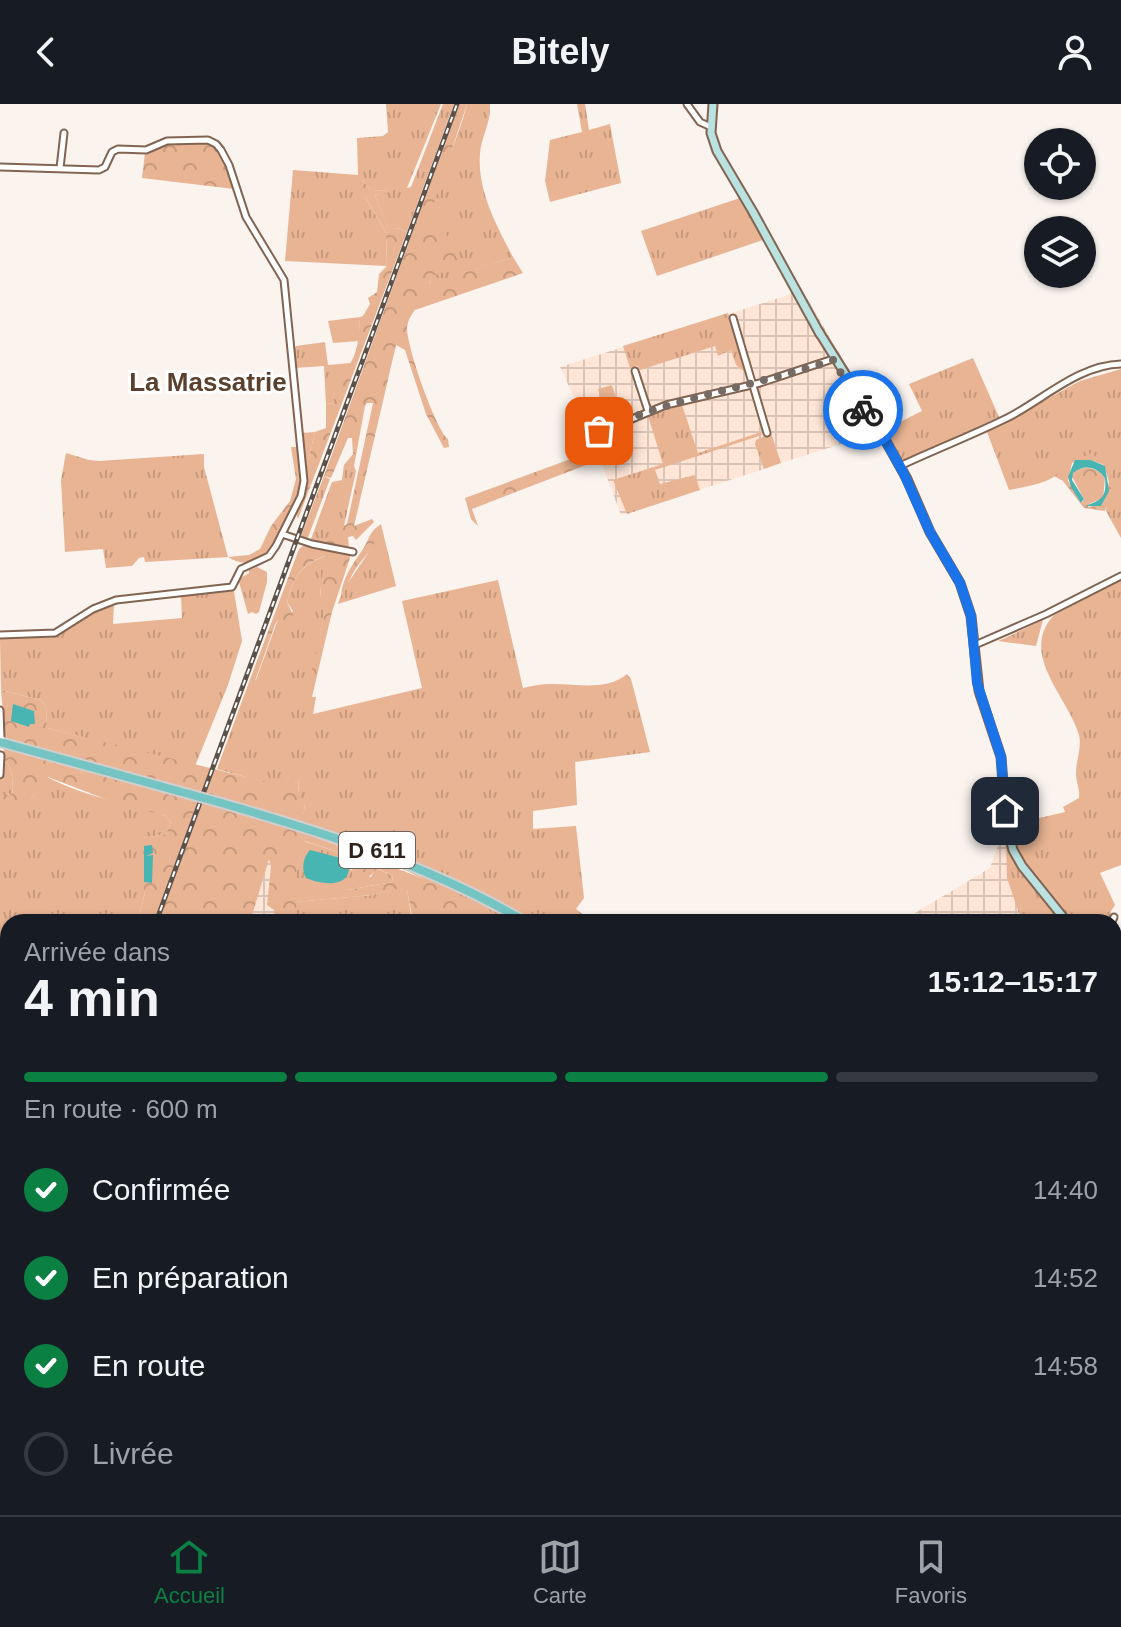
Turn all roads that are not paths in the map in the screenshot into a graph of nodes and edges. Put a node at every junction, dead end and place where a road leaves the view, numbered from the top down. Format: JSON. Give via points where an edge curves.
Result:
{"nodes":[{"id":1,"x":687,"y":104,"type":"edge"},
{"id":2,"x":713,"y":104,"type":"edge"},
{"id":3,"x":711,"y":127,"type":"junction"},
{"id":4,"x":64,"y":133,"type":"dead end"},
{"id":5,"x":0,"y":167,"type":"edge"},
{"id":6,"x":60,"y":168,"type":"junction"},
{"id":7,"x":733,"y":318,"type":"dead end"},
{"id":8,"x":835,"y":359,"type":"junction"},
{"id":9,"x":1121,"y":364,"type":"edge"},
{"id":10,"x":635,"y":371,"type":"dead end"},
{"id":11,"x":751,"y":385,"type":"junction"},
{"id":12,"x":648,"y":411,"type":"junction"},
{"id":13,"x":767,"y":433,"type":"dead end"},
{"id":14,"x":593,"y":435,"type":"dead end"},
{"id":15,"x":900,"y":466,"type":"junction"},
{"id":16,"x":282,"y":534,"type":"junction"},
{"id":17,"x":350,"y":552,"type":"dead end"},
{"id":18,"x":1121,"y":576,"type":"edge"},
{"id":19,"x":0,"y":635,"type":"edge"},
{"id":20,"x":975,"y":645,"type":"junction"},
{"id":21,"x":0,"y":710,"type":"edge"},
{"id":22,"x":0,"y":742,"type":"edge"},
{"id":23,"x":1,"y":755,"type":"edge"},
{"id":24,"x":0,"y":775,"type":"edge"},
{"id":25,"x":178,"y":793,"type":"junction"},
{"id":26,"x":217,"y":804,"type":"junction"},
{"id":27,"x":505,"y":914,"type":"edge"},
{"id":28,"x":512,"y":914,"type":"edge"},
{"id":29,"x":1061,"y":914,"type":"edge"}],
"edges":[{"from":1,"to":3,"type":"street","via":[[700,122]]},
{"from":2,"to":3,"type":"street"},
{"from":3,"to":8,"type":"street","via":[[717,151]]},
{"from":4,"to":6,"type":"street"},
{"from":5,"to":6,"type":"street"},
{"from":6,"to":16,"type":"street","via":[[102,169],[118,149],[146,150],[167,141],[208,140],[221,150],[246,217],[285,283],[304,481]]},
{"from":7,"to":11,"type":"street"},
{"from":8,"to":11,"type":"street"},
{"from":8,"to":15,"type":"street"},
{"from":9,"to":15,"type":"street","via":[[1083,375],[1006,418]]},
{"from":10,"to":12,"type":"street"},
{"from":11,"to":12,"type":"street"},
{"from":11,"to":13,"type":"street"},
{"from":12,"to":14,"type":"street"},
{"from":15,"to":20,"type":"street","via":[[960,583]]},
{"from":16,"to":17,"type":"street"},
{"from":16,"to":19,"type":"street","via":[[269,556],[241,569],[232,587],[116,600],[55,633]]},
{"from":18,"to":20,"type":"street"},
{"from":20,"to":29,"type":"street","via":[[977,683],[1001,757],[1013,850]]},
{"from":21,"to":22,"type":"street"},
{"from":22,"to":25,"type":"main road","number":"D 611"},
{"from":22,"to":25,"type":"main road"},
{"from":23,"to":24,"type":"street"},
{"from":25,"to":26,"type":"main road","number":"D 611","bridge":true},
{"from":26,"to":27,"type":"main road","number":"D 611","via":[[375,853]]},
{"from":26,"to":28,"type":"main road","number":"D 611","via":[[390,855]]}]}
